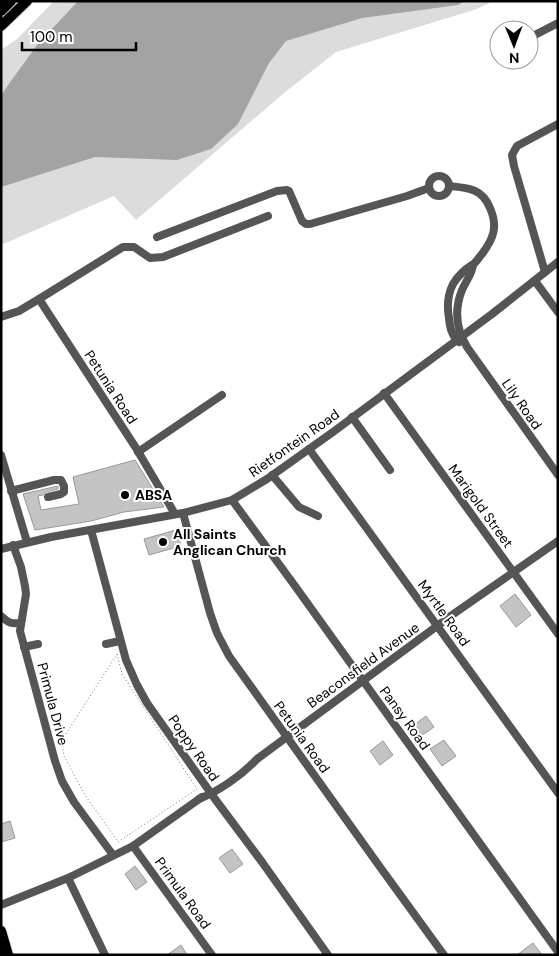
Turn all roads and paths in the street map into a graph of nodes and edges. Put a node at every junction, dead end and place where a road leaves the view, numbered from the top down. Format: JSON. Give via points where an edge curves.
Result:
{"nodes":[{"id":1,"x":11,"y":1,"type":"edge"},
{"id":2,"x":27,"y":1,"type":"edge"},
{"id":3,"x":1,"y":10,"type":"edge"},
{"id":4,"x":558,"y":23,"type":"edge"},
{"id":5,"x":1,"y":26,"type":"edge"},
{"id":6,"x":539,"y":33,"type":"edge"},
{"id":7,"x":558,"y":124,"type":"edge"},
{"id":8,"x":449,"y":186,"type":"junction"},
{"id":9,"x":429,"y":188,"type":"junction"},
{"id":10,"x":268,"y":216,"type":"dead end"},
{"id":11,"x":158,"y":237,"type":"dead end"},
{"id":12,"x":558,"y":262,"type":"edge"},
{"id":13,"x":473,"y":265,"type":"junction"},
{"id":14,"x":545,"y":272,"type":"junction"},
{"id":15,"x":535,"y":281,"type":"junction"},
{"id":16,"x":39,"y":300,"type":"junction"},
{"id":17,"x":558,"y":312,"type":"edge"},
{"id":18,"x":1,"y":317,"type":"edge"},
{"id":19,"x":459,"y":339,"type":"junction"},
{"id":20,"x":384,"y":393,"type":"junction"},
{"id":21,"x":222,"y":395,"type":"dead end"},
{"id":22,"x":352,"y":417,"type":"junction"},
{"id":23,"x":309,"y":449,"type":"junction"},
{"id":24,"x":138,"y":452,"type":"junction"},
{"id":25,"x":1,"y":455,"type":"edge"},
{"id":26,"x":390,"y":470,"type":"dead end"},
{"id":27,"x":558,"y":475,"type":"edge"},
{"id":28,"x":272,"y":476,"type":"junction"},
{"id":29,"x":11,"y":491,"type":"junction"},
{"id":30,"x":48,"y":497,"type":"dead end"},
{"id":31,"x":232,"y":500,"type":"junction"},
{"id":32,"x":179,"y":513,"type":"junction"},
{"id":33,"x":318,"y":516,"type":"dead end"},
{"id":34,"x":91,"y":530,"type":"junction"},
{"id":35,"x":558,"y":541,"type":"edge"},
{"id":36,"x":27,"y":542,"type":"junction"},
{"id":37,"x":13,"y":545,"type":"junction"},
{"id":38,"x":1,"y":549,"type":"edge"},
{"id":39,"x":514,"y":572,"type":"junction"},
{"id":40,"x":1,"y":616,"type":"edge"},
{"id":41,"x":21,"y":623,"type":"junction"},
{"id":42,"x":438,"y":626,"type":"junction"},
{"id":43,"x":558,"y":634,"type":"edge"},
{"id":44,"x":120,"y":641,"type":"junction"},
{"id":45,"x":38,"y":644,"type":"dead end"},
{"id":46,"x":106,"y":644,"type":"dead end"},
{"id":47,"x":24,"y":647,"type":"junction"},
{"id":48,"x":117,"y":654,"type":"joint"},
{"id":49,"x":363,"y":681,"type":"junction"},
{"id":50,"x":287,"y":737,"type":"junction"},
{"id":51,"x":210,"y":792,"type":"junction"},
{"id":52,"x":558,"y":793,"type":"edge"},
{"id":53,"x":133,"y":846,"type":"junction"},
{"id":54,"x":113,"y":855,"type":"junction"},
{"id":55,"x":68,"y":878,"type":"junction"},
{"id":56,"x":1,"y":905,"type":"edge"},
{"id":57,"x":1,"y":931,"type":"edge"},
{"id":58,"x":558,"y":952,"type":"edge"},
{"id":59,"x":8,"y":955,"type":"edge"},
{"id":60,"x":105,"y":955,"type":"edge"},
{"id":61,"x":212,"y":955,"type":"edge"},
{"id":62,"x":328,"y":955,"type":"edge"},
{"id":63,"x":444,"y":955,"type":"edge"}],
"edges":[{"from":1,"to":3,"type":"main road"},
{"from":2,"to":5,"type":"main road"},
{"from":4,"to":6,"type":"street"},
{"from":7,"to":14,"type":"street","via":[[518,146],[512,155]]},
{"from":8,"to":9,"type":"street","via":[[442,196],[434,195]]},
{"from":8,"to":9,"type":"street","via":[[446,178],[438,176],[430,180]]},
{"from":8,"to":13,"type":"street","via":[[478,192],[492,212],[493,237]]},
{"from":9,"to":11,"type":"street","via":[[310,224],[302,221],[289,191],[277,191]]},
{"from":10,"to":16,"type":"street","via":[[163,257],[150,258],[134,247],[123,246]]},
{"from":12,"to":14,"type":"street","name":"Rietfontein Road"},
{"from":13,"to":19,"type":"street","via":[[458,308]]},
{"from":13,"to":19,"type":"street","via":[[457,278],[449,293],[450,328]]},
{"from":14,"to":15,"type":"street","name":"Rietfontein Road"},
{"from":15,"to":17,"type":"street"},
{"from":15,"to":19,"type":"street","name":"Rietfontein Road"},
{"from":16,"to":18,"type":"street"},
{"from":16,"to":24,"type":"street","name":"Petunia Road"},
{"from":19,"to":20,"type":"street","name":"Rietfontein Road"},
{"from":19,"to":27,"type":"street","name":"Lily Road"},
{"from":20,"to":22,"type":"street","name":"Rietfontein Road"},
{"from":20,"to":39,"type":"street","name":"Marigold Street"},
{"from":21,"to":24,"type":"street"},
{"from":22,"to":23,"type":"street","name":"Rietfontein Road"},
{"from":22,"to":26,"type":"street"},
{"from":23,"to":28,"type":"street","name":"Rietfontein Road"},
{"from":23,"to":42,"type":"street","name":"Myrtle Road"},
{"from":24,"to":32,"type":"street","name":"Petunia Road"},
{"from":25,"to":29,"type":"street"},
{"from":28,"to":31,"type":"street","name":"Rietfontein Road"},
{"from":28,"to":33,"type":"street","via":[[300,507]]},
{"from":29,"to":30,"type":"street","via":[[61,480],[64,492]]},
{"from":29,"to":36,"type":"street"},
{"from":31,"to":32,"type":"street","name":"Rietfontein Road"},
{"from":31,"to":49,"type":"street","name":"Pansy Road"},
{"from":32,"to":34,"type":"street","name":"Rietfontein Road"},
{"from":32,"to":50,"type":"street","name":"Petunia Road","via":[[205,596],[229,656]]},
{"from":34,"to":36,"type":"street","name":"Rietfontein Road"},
{"from":34,"to":44,"type":"street","name":"Poppy Road"},
{"from":35,"to":39,"type":"street","name":"Beaconsfield Avenue"},
{"from":36,"to":37,"type":"street","name":"Rietfontein Road"},
{"from":37,"to":38,"type":"street","name":"Rietfontein Road"},
{"from":37,"to":41,"type":"street","name":"Primula Drive","via":[[26,594]]},
{"from":39,"to":42,"type":"street","name":"Beaconsfield Avenue"},
{"from":39,"to":43,"type":"street","name":"Marigold Street"},
{"from":40,"to":41,"type":"street","via":[[12,624]]},
{"from":41,"to":47,"type":"street","name":"Primula Drive"},
{"from":42,"to":49,"type":"street","name":"Beaconsfield Avenue"},
{"from":42,"to":52,"type":"street","name":"Myrtle Road"},
{"from":44,"to":46,"type":"street"},
{"from":44,"to":51,"type":"street","name":"Poppy Road","via":[[136,685]]},
{"from":45,"to":47,"type":"street"},
{"from":47,"to":54,"type":"street","name":"Primula Drive","via":[[62,781]]},
{"from":48,"to":48,"type":"path","via":[[62,740],[64,756],[81,788],[118,842],[197,789],[122,674]]},
{"from":49,"to":50,"type":"street","name":"Beaconsfield Avenue"},
{"from":49,"to":58,"type":"street","name":"Pansy Road"},
{"from":50,"to":51,"type":"street","name":"Beaconsfield Avenue"},
{"from":50,"to":63,"type":"street","name":"Petunia Road"},
{"from":51,"to":53,"type":"street","name":"Beaconsfield Avenue"},
{"from":51,"to":62,"type":"street","name":"Poppy Road"},
{"from":53,"to":54,"type":"street","name":"Beaconsfield Avenue"},
{"from":53,"to":61,"type":"street","name":"Primula Road"},
{"from":54,"to":55,"type":"street","name":"Beaconsfield Avenue"},
{"from":55,"to":56,"type":"street","name":"Beaconsfield Avenue"},
{"from":55,"to":60,"type":"street"},
{"from":57,"to":59,"type":"main road"}]}
